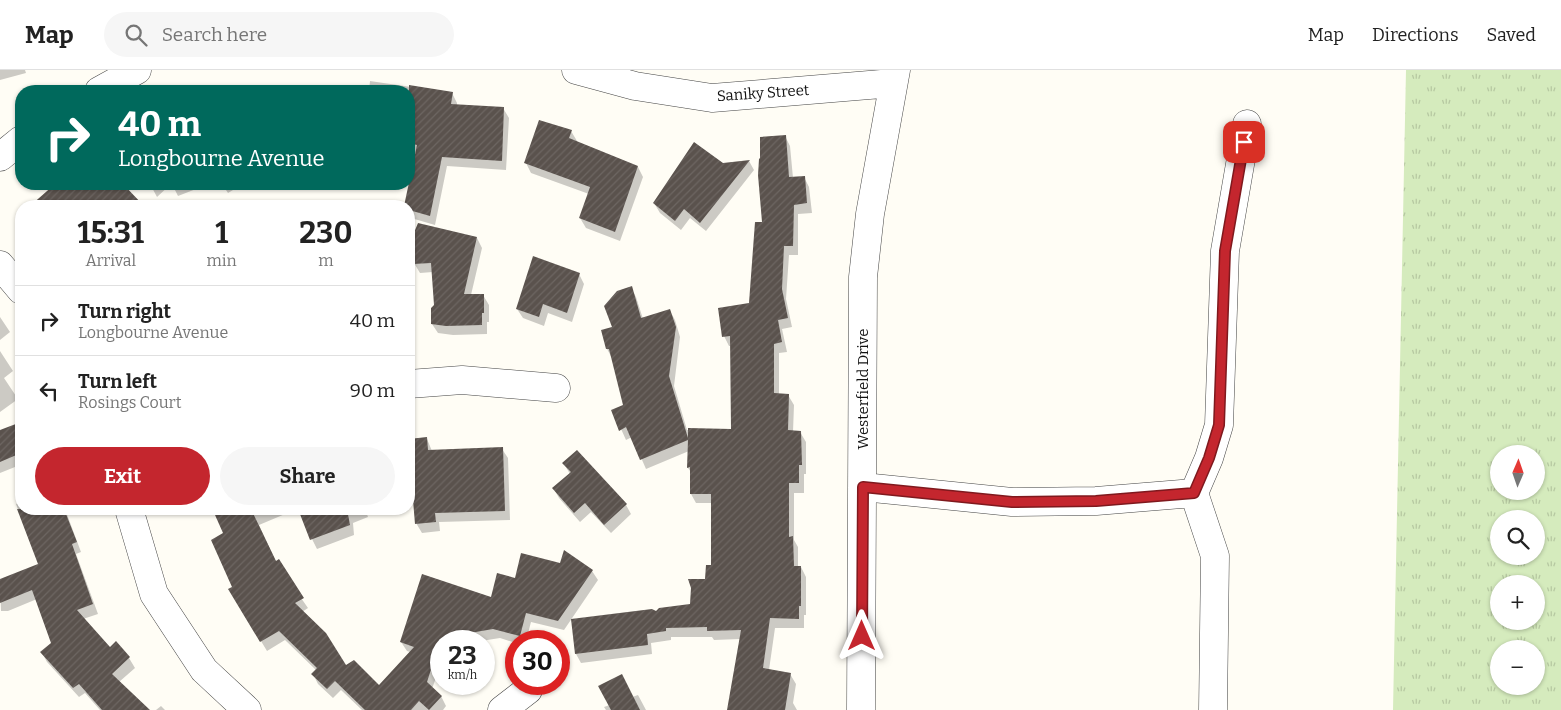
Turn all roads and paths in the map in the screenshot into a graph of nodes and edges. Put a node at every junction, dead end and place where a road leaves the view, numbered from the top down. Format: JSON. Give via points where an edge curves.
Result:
{"nodes":[{"id":1,"x":137,"y":70,"type":"edge"},
{"id":2,"x":576,"y":70,"type":"edge"},
{"id":3,"x":895,"y":77,"type":"edge"},
{"id":4,"x":111,"y":85,"type":"edge"},
{"id":5,"x":1246,"y":124,"type":"dead end"},
{"id":6,"x":15,"y":145,"type":"edge"},
{"id":7,"x":0,"y":157,"type":"edge"},
{"id":8,"x":0,"y":265,"type":"edge"},
{"id":9,"x":15,"y":283,"type":"edge"},
{"id":10,"x":415,"y":384,"type":"edge"},
{"id":11,"x":556,"y":388,"type":"dead end"},
{"id":12,"x":863,"y":487,"type":"junction"},
{"id":13,"x":1194,"y":493,"type":"junction"},
{"id":14,"x":131,"y":515,"type":"edge"},
{"id":15,"x":522,"y":695,"type":"edge"},
{"id":16,"x":247,"y":710,"type":"edge"},
{"id":17,"x":502,"y":710,"type":"edge"},
{"id":18,"x":861,"y":710,"type":"edge"},
{"id":19,"x":1213,"y":710,"type":"edge"}],
"edges":[{"from":1,"to":4,"type":"street"},
{"from":2,"to":3,"type":"street","name":"Saniky Street","via":[[635,86],[712,98]]},
{"from":3,"to":12,"type":"street","name":"Westerfield Drive","via":[[870,214],[863,277]]},
{"from":5,"to":13,"type":"street","via":[[1225,251],[1219,425]]},
{"from":6,"to":7,"type":"street"},
{"from":8,"to":9,"type":"street"},
{"from":10,"to":11,"type":"street","via":[[462,380]]},
{"from":12,"to":13,"type":"street","via":[[1012,502],[1096,501]]},
{"from":12,"to":18,"type":"street","name":"Westerfield Drive"},
{"from":13,"to":19,"type":"street","via":[[1215,556]]},
{"from":14,"to":16,"type":"street","via":[[154,594],[204,670]]},
{"from":15,"to":17,"type":"street"}]}
